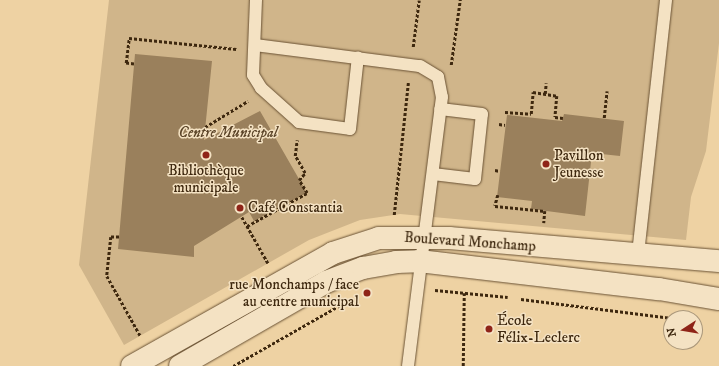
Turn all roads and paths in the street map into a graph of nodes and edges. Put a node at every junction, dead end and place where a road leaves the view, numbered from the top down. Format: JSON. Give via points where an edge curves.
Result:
{"nodes":[{"id":1,"x":256,"y":0,"type":"edge"},
{"id":2,"x":419,"y":0,"type":"edge"},
{"id":3,"x":460,"y":0,"type":"edge"},
{"id":4,"x":666,"y":0,"type":"edge"},
{"id":5,"x":255,"y":45,"type":"junction"},
{"id":6,"x":413,"y":47,"type":"dead end"},
{"id":7,"x":242,"y":49,"type":"dead end"},
{"id":8,"x":358,"y":57,"type":"junction"},
{"id":9,"x":134,"y":64,"type":"dead end"},
{"id":10,"x":449,"y":68,"type":"dead end"},
{"id":11,"x":409,"y":76,"type":"dead end"},
{"id":12,"x":546,"y":83,"type":"dead end"},
{"id":13,"x":607,"y":91,"type":"dead end"},
{"id":14,"x":545,"y":94,"type":"junction"},
{"id":15,"x":256,"y":96,"type":"dead end"},
{"id":16,"x":440,"y":109,"type":"junction"},
{"id":17,"x":505,"y":112,"type":"dead end"},
{"id":18,"x":563,"y":118,"type":"dead end"},
{"id":19,"x":604,"y":118,"type":"dead end"},
{"id":20,"x":205,"y":127,"type":"dead end"},
{"id":21,"x":298,"y":135,"type":"dead end"},
{"id":22,"x":433,"y":174,"type":"junction"},
{"id":23,"x":498,"y":195,"type":"dead end"},
{"id":24,"x":242,"y":217,"type":"dead end"},
{"id":25,"x":394,"y":218,"type":"dead end"},
{"id":26,"x":247,"y":226,"type":"junction"},
{"id":27,"x":543,"y":232,"type":"dead end"},
{"id":28,"x":423,"y":236,"type":"junction"},
{"id":29,"x":119,"y":237,"type":"dead end"},
{"id":30,"x":638,"y":254,"type":"junction"},
{"id":31,"x":419,"y":261,"type":"junction"},
{"id":32,"x":719,"y":261,"type":"edge"},
{"id":33,"x":269,"y":266,"type":"dead end"},
{"id":34,"x":437,"y":290,"type":"dead end"},
{"id":35,"x":464,"y":293,"type":"junction"},
{"id":36,"x":356,"y":297,"type":"dead end"},
{"id":37,"x":511,"y":298,"type":"dead end"},
{"id":38,"x":518,"y":299,"type":"dead end"},
{"id":39,"x":719,"y":299,"type":"edge"},
{"id":40,"x":663,"y":317,"type":"edge"},
{"id":41,"x":142,"y":339,"type":"dead end"},
{"id":42,"x":132,"y":366,"type":"edge"},
{"id":43,"x":180,"y":366,"type":"edge"},
{"id":44,"x":233,"y":366,"type":"edge"},
{"id":45,"x":408,"y":366,"type":"edge"},
{"id":46,"x":463,"y":366,"type":"edge"}],
"edges":[{"from":1,"to":5,"type":"lane"},
{"from":2,"to":6,"type":"path"},
{"from":3,"to":10,"type":"path","via":[[453,60]]},
{"from":4,"to":30,"type":"lane"},
{"from":5,"to":8,"type":"lane"},
{"from":5,"to":8,"type":"lane","via":[[252,68],[256,81],[299,122],[309,125],[350,129]]},
{"from":7,"to":9,"type":"path","via":[[129,38],[126,63]]},
{"from":8,"to":16,"type":"lane","via":[[431,70],[441,82]]},
{"from":11,"to":25,"type":"path"},
{"from":12,"to":14,"type":"path"},
{"from":13,"to":19,"type":"path"},
{"from":14,"to":17,"type":"path","via":[[533,92],[530,114]]},
{"from":14,"to":18,"type":"path","via":[[557,96],[555,117]]},
{"from":15,"to":20,"type":"path"},
{"from":16,"to":22,"type":"lane"},
{"from":16,"to":22,"type":"lane","via":[[482,114],[475,179]]},
{"from":21,"to":26,"type":"path","via":[[295,156],[304,172],[299,180],[307,193]]},
{"from":22,"to":28,"type":"lane"},
{"from":23,"to":27,"type":"path","via":[[495,206],[545,211]]},
{"from":24,"to":26,"type":"path"},
{"from":26,"to":33,"type":"path"},
{"from":28,"to":30,"type":"street","name":"Boulevard Monchamp"},
{"from":28,"to":31,"type":"lane"},
{"from":28,"to":42,"type":"street","name":"Boulevard Monchamp","via":[[379,238],[333,253]]},
{"from":29,"to":41,"type":"path","via":[[111,237],[107,276]]},
{"from":30,"to":32,"type":"street","name":"Boulevard Monchamp"},
{"from":31,"to":39,"type":"street","name":"Boulevard Monchamp"},
{"from":31,"to":43,"type":"street","name":"Boulevard Monchamp","via":[[384,264],[345,274]]},
{"from":31,"to":45,"type":"lane"},
{"from":34,"to":35,"type":"path"},
{"from":35,"to":37,"type":"path"},
{"from":35,"to":46,"type":"path"},
{"from":36,"to":44,"type":"path"},
{"from":38,"to":40,"type":"path"}]}
